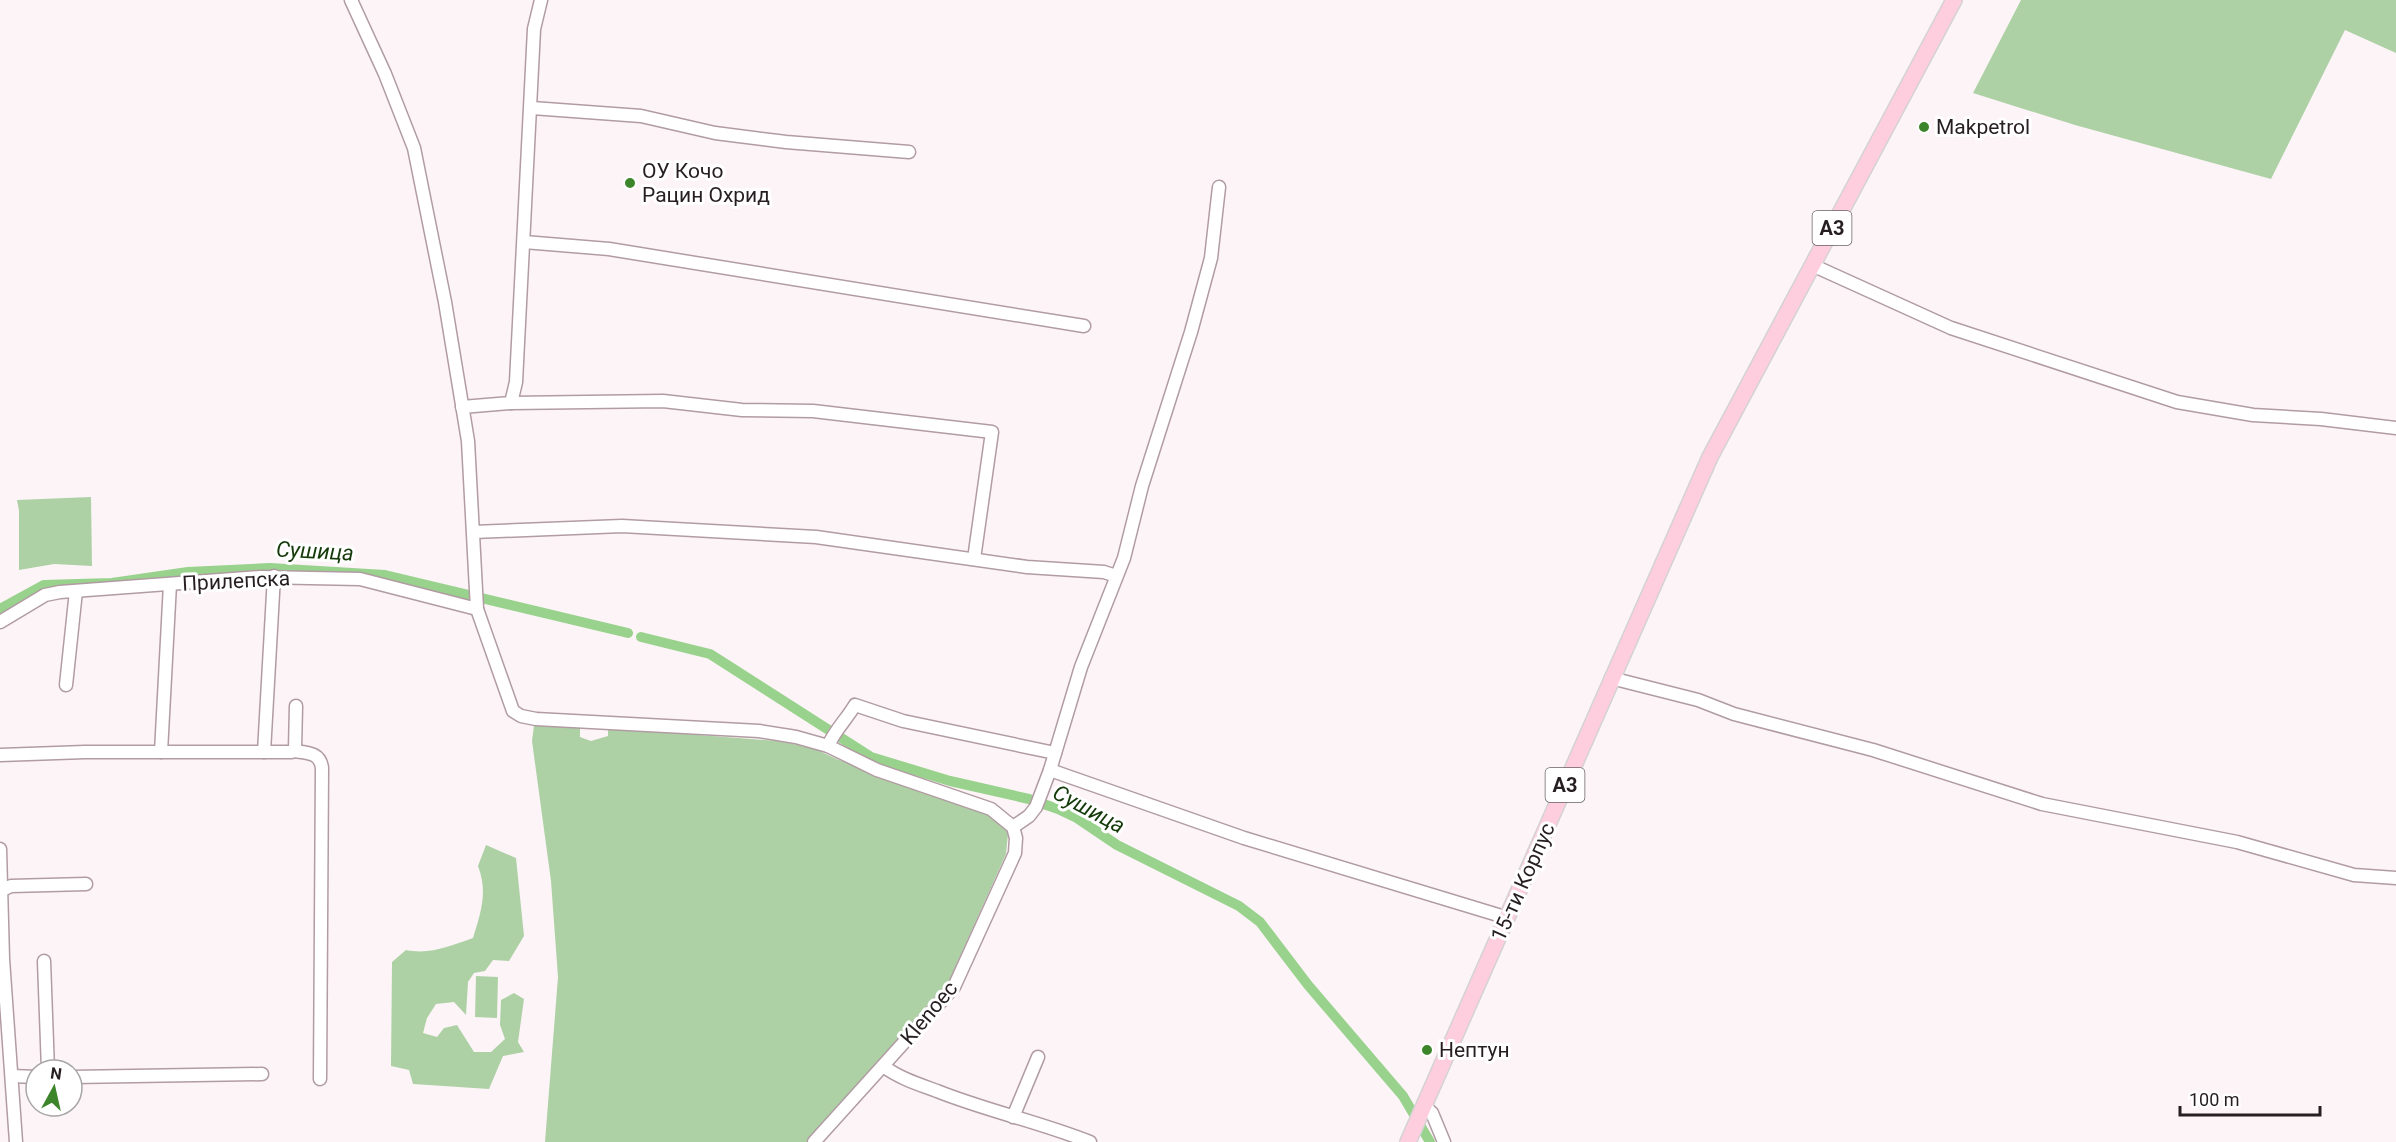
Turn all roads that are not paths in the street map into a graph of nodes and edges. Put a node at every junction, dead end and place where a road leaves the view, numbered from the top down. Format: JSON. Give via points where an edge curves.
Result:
{"nodes":[{"id":1,"x":351,"y":0,"type":"edge"},
{"id":2,"x":541,"y":0,"type":"edge"},
{"id":3,"x":1954,"y":0,"type":"edge"},
{"id":4,"x":532,"y":108,"type":"junction"},
{"id":5,"x":909,"y":152,"type":"dead end"},
{"id":6,"x":1219,"y":187,"type":"dead end"},
{"id":7,"x":524,"y":242,"type":"junction"},
{"id":8,"x":1812,"y":265,"type":"junction"},
{"id":9,"x":1083,"y":326,"type":"dead end"},
{"id":10,"x":511,"y":403,"type":"junction"},
{"id":11,"x":462,"y":407,"type":"junction"},
{"id":12,"x":2396,"y":428,"type":"edge"},
{"id":13,"x":474,"y":532,"type":"junction"},
{"id":14,"x":974,"y":559,"type":"junction"},
{"id":15,"x":274,"y":576,"type":"junction"},
{"id":16,"x":1116,"y":576,"type":"junction"},
{"id":17,"x":170,"y":584,"type":"junction"},
{"id":18,"x":76,"y":591,"type":"junction"},
{"id":19,"x":477,"y":609,"type":"junction"},
{"id":20,"x":0,"y":622,"type":"edge"},
{"id":21,"x":1611,"y":678,"type":"junction"},
{"id":22,"x":66,"y":685,"type":"dead end"},
{"id":23,"x":296,"y":706,"type":"dead end"},
{"id":24,"x":833,"y":736,"type":"junction"},
{"id":25,"x":294,"y":751,"type":"junction"},
{"id":26,"x":160,"y":752,"type":"junction"},
{"id":27,"x":264,"y":752,"type":"junction"},
{"id":28,"x":1055,"y":753,"type":"junction"},
{"id":29,"x":0,"y":755,"type":"edge"},
{"id":30,"x":1050,"y":770,"type":"junction"},
{"id":31,"x":1013,"y":827,"type":"junction"},
{"id":32,"x":0,"y":849,"type":"edge"},
{"id":33,"x":2396,"y":878,"type":"edge"},
{"id":34,"x":86,"y":884,"type":"dead end"},
{"id":35,"x":0,"y":890,"type":"edge"},
{"id":36,"x":1508,"y":918,"type":"junction"},
{"id":37,"x":44,"y":961,"type":"dead end"},
{"id":38,"x":4,"y":1023,"type":"edge"},
{"id":39,"x":1038,"y":1057,"type":"dead end"},
{"id":40,"x":48,"y":1058,"type":"edge"},
{"id":41,"x":883,"y":1066,"type":"junction"},
{"id":42,"x":262,"y":1074,"type":"dead end"},
{"id":43,"x":12,"y":1076,"type":"junction"},
{"id":44,"x":24,"y":1076,"type":"edge"},
{"id":45,"x":84,"y":1077,"type":"edge"},
{"id":46,"x":320,"y":1079,"type":"dead end"},
{"id":47,"x":1423,"y":1109,"type":"junction"},
{"id":48,"x":1013,"y":1117,"type":"junction"},
{"id":49,"x":1410,"y":1137,"type":"edge"},
{"id":50,"x":16,"y":1142,"type":"edge"},
{"id":51,"x":814,"y":1142,"type":"edge"},
{"id":52,"x":1090,"y":1142,"type":"edge"},
{"id":53,"x":1444,"y":1142,"type":"edge"}],
"edges":[{"from":1,"to":11,"type":"street","via":[[414,148]]},
{"from":2,"to":4,"type":"street","via":[[534,29]]},
{"from":3,"to":8,"type":"main road","number":"A3"},
{"from":4,"to":5,"type":"street","via":[[641,116],[715,133]]},
{"from":4,"to":7,"type":"street"},
{"from":6,"to":16,"type":"street","via":[[1211,258]]},
{"from":7,"to":9,"type":"street","via":[[609,249]]},
{"from":7,"to":10,"type":"street","via":[[517,371]]},
{"from":8,"to":12,"type":"street","via":[[1951,328],[2177,402],[2253,415],[2320,418]]},
{"from":8,"to":21,"type":"main road","name":"15-ти Корпус","number":"A3","via":[[1710,457]]},
{"from":10,"to":11,"type":"street"},
{"from":10,"to":14,"type":"street","via":[[663,401],[741,410],[813,411],[992,432]]},
{"from":11,"to":13,"type":"street"},
{"from":13,"to":14,"type":"street","via":[[574,526],[702,530],[816,537]]},
{"from":13,"to":19,"type":"street"},
{"from":14,"to":16,"type":"street"},
{"from":15,"to":17,"type":"street","name":"Прилепска"},
{"from":15,"to":19,"type":"street","name":"Прилепска","via":[[360,579]]},
{"from":15,"to":27,"type":"street"},
{"from":16,"to":28,"type":"street","via":[[1081,667]]},
{"from":17,"to":18,"type":"street","name":"Прилепска"},
{"from":17,"to":26,"type":"street"},
{"from":18,"to":20,"type":"street","name":"Прилепска","via":[[45,595]]},
{"from":18,"to":22,"type":"street"},
{"from":19,"to":24,"type":"street","via":[[508,700],[521,717],[759,731],[796,737]]},
{"from":21,"to":33,"type":"street","via":[[1873,750],[2042,804],[2237,842],[2354,875]]},
{"from":21,"to":36,"type":"main road","name":"15-ти Корпус","number":"A3"},
{"from":23,"to":25,"type":"street"},
{"from":24,"to":28,"type":"street","via":[[855,705],[903,721]]},
{"from":24,"to":31,"type":"street","via":[[877,770],[991,809]]},
{"from":25,"to":27,"type":"street"},
{"from":25,"to":46,"type":"street","via":[[315,755],[322,768]]},
{"from":26,"to":27,"type":"street"},
{"from":26,"to":29,"type":"street"},
{"from":28,"to":30,"type":"street"},
{"from":30,"to":31,"type":"street","via":[[1036,807]]},
{"from":30,"to":36,"type":"street","via":[[1216,829]]},
{"from":31,"to":41,"type":"street","name":"Klenoec","via":[[1017,838],[1015,853],[961,975],[936,1009]]},
{"from":32,"to":35,"type":"street"},
{"from":34,"to":35,"type":"street","via":[[12,886]]},
{"from":35,"to":38,"type":"street"},
{"from":36,"to":47,"type":"main road","name":"15-ти Корпус","number":"A3"},
{"from":37,"to":40,"type":"street"},
{"from":38,"to":43,"type":"street"},
{"from":39,"to":48,"type":"street"},
{"from":41,"to":48,"type":"street","via":[[901,1077]]},
{"from":41,"to":51,"type":"street","name":"Klenoec"},
{"from":42,"to":45,"type":"street"},
{"from":43,"to":44,"type":"street"},
{"from":43,"to":50,"type":"street"},
{"from":47,"to":49,"type":"main road","name":"15-ти Корпус","number":"A3"},
{"from":47,"to":53,"type":"street","via":[[1432,1113]]},
{"from":48,"to":52,"type":"street"}]}
